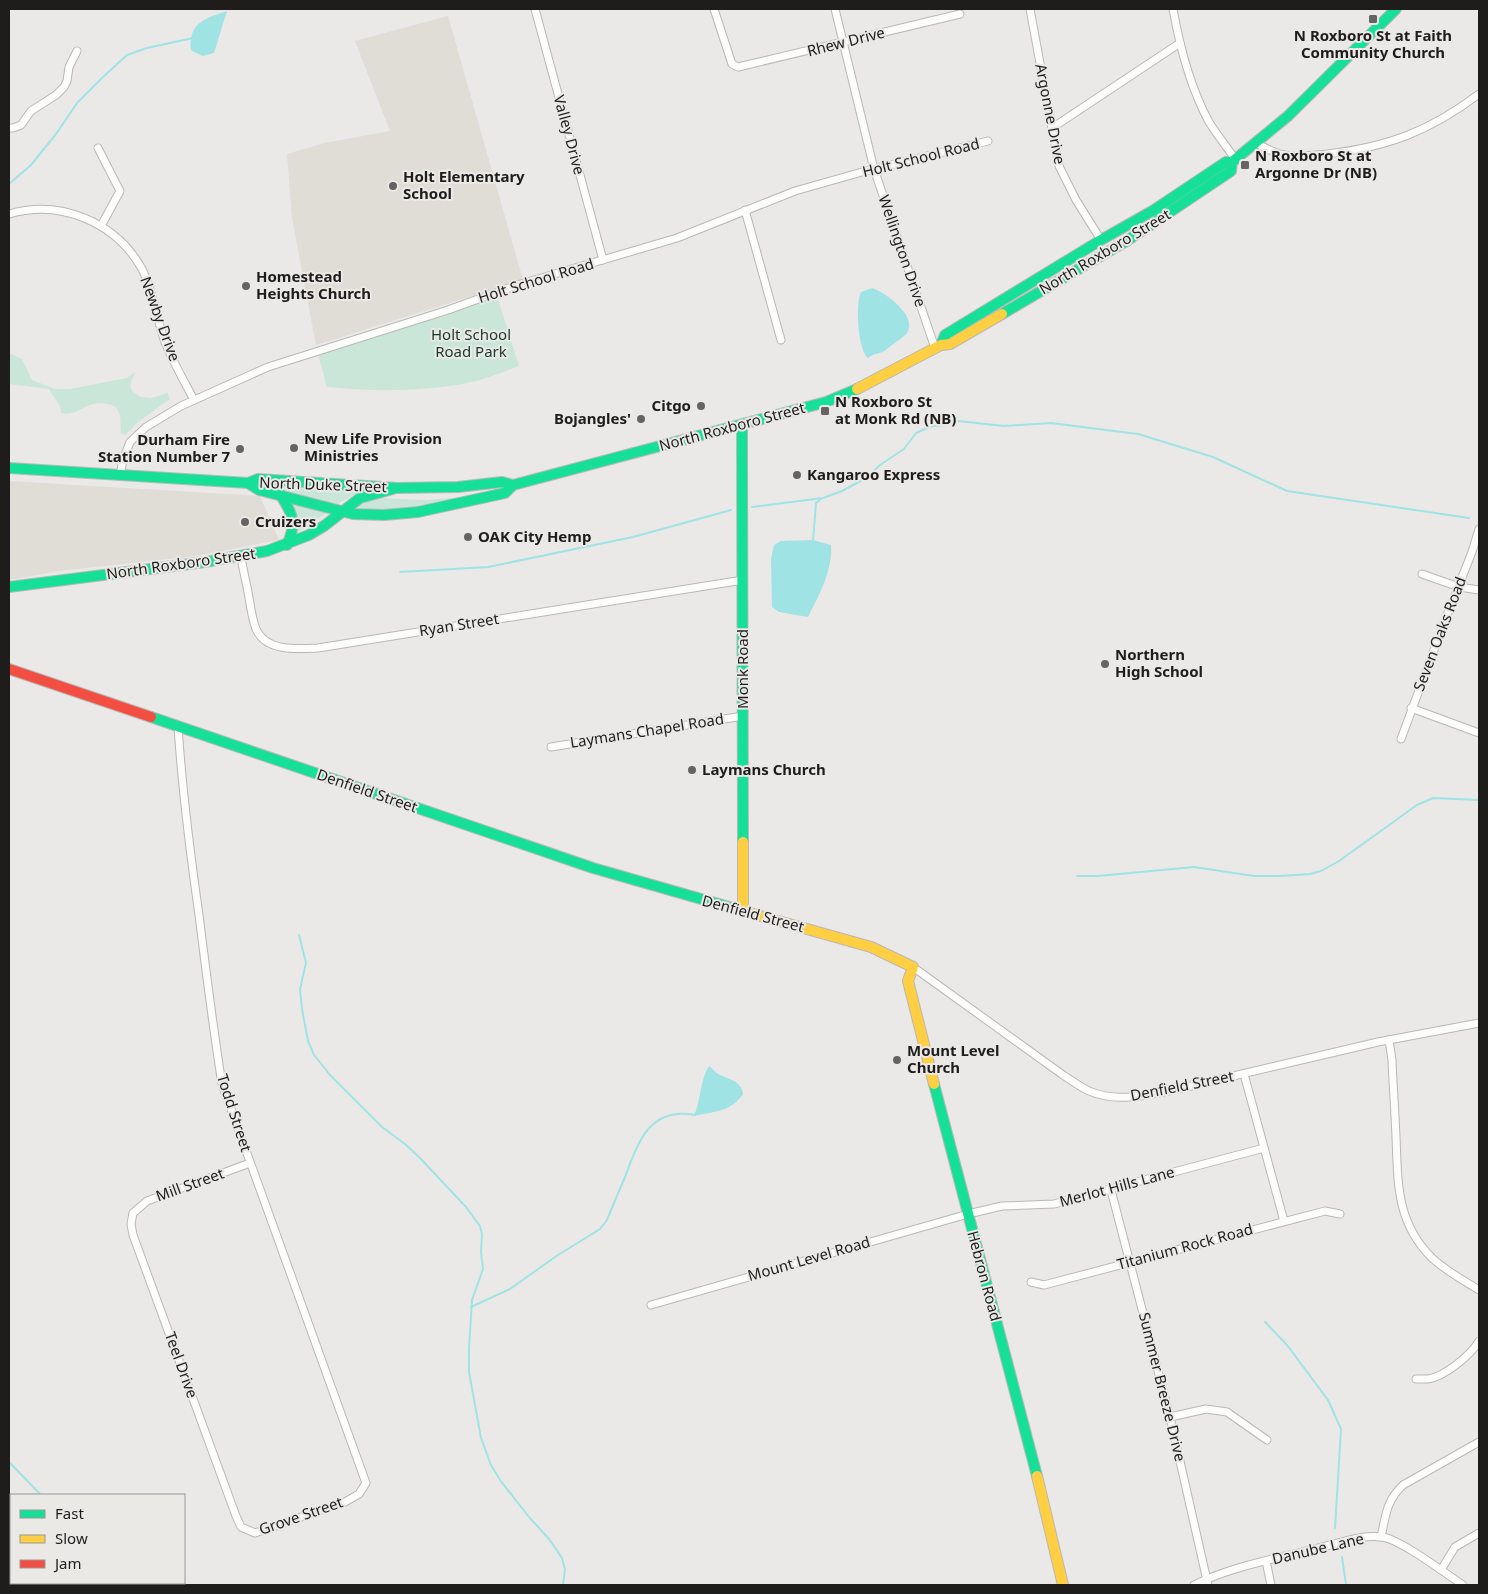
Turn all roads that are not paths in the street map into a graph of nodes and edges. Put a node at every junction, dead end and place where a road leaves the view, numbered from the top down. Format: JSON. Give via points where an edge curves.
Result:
{"nodes":[{"id":1,"x":535,"y":9,"type":"edge"},
{"id":2,"x":714,"y":9,"type":"edge"},
{"id":3,"x":835,"y":9,"type":"edge"},
{"id":4,"x":1030,"y":9,"type":"edge"},
{"id":5,"x":1173,"y":9,"type":"edge"},
{"id":6,"x":1396,"y":9,"type":"edge"},
{"id":7,"x":960,"y":14,"type":"dead end"},
{"id":8,"x":843,"y":42,"type":"junction"},
{"id":9,"x":1180,"y":43,"type":"junction"},
{"id":10,"x":77,"y":51,"type":"dead end"},
{"id":11,"x":1479,"y":94,"type":"edge"},
{"id":12,"x":9,"y":128,"type":"edge"},
{"id":13,"x":1052,"y":128,"type":"junction"},
{"id":14,"x":988,"y":141,"type":"dead end"},
{"id":15,"x":1256,"y":143,"type":"junction"},
{"id":16,"x":98,"y":148,"type":"dead end"},
{"id":17,"x":1234,"y":161,"type":"junction"},
{"id":18,"x":874,"y":169,"type":"junction"},
{"id":19,"x":745,"y":210,"type":"junction"},
{"id":20,"x":1154,"y":210,"type":"junction"},
{"id":21,"x":9,"y":214,"type":"edge"},
{"id":22,"x":101,"y":226,"type":"junction"},
{"id":23,"x":1101,"y":240,"type":"junction"},
{"id":24,"x":1110,"y":250,"type":"junction"},
{"id":25,"x":604,"y":260,"type":"junction"},
{"id":26,"x":1056,"y":282,"type":"junction"},
{"id":27,"x":781,"y":340,"type":"dead end"},
{"id":28,"x":938,"y":346,"type":"junction"},
{"id":29,"x":194,"y":400,"type":"junction"},
{"id":30,"x":742,"y":426,"type":"junction"},
{"id":31,"x":9,"y":468,"type":"edge"},
{"id":32,"x":120,"y":475,"type":"junction"},
{"id":33,"x":248,"y":484,"type":"junction"},
{"id":34,"x":513,"y":485,"type":"junction"},
{"id":35,"x":397,"y":488,"type":"junction"},
{"id":36,"x":280,"y":494,"type":"junction"},
{"id":37,"x":342,"y":511,"type":"junction"},
{"id":38,"x":1479,"y":529,"type":"edge"},
{"id":39,"x":287,"y":545,"type":"junction"},
{"id":40,"x":241,"y":557,"type":"junction"},
{"id":41,"x":1422,"y":574,"type":"dead end"},
{"id":42,"x":743,"y":580,"type":"junction"},
{"id":43,"x":9,"y":587,"type":"edge"},
{"id":44,"x":1459,"y":587,"type":"junction"},
{"id":45,"x":1479,"y":590,"type":"edge"},
{"id":46,"x":9,"y":669,"type":"edge"},
{"id":47,"x":1412,"y":708,"type":"junction"},
{"id":48,"x":743,"y":716,"type":"junction"},
{"id":49,"x":178,"y":726,"type":"junction"},
{"id":50,"x":1479,"y":733,"type":"edge"},
{"id":51,"x":1401,"y":740,"type":"dead end"},
{"id":52,"x":551,"y":747,"type":"dead end"},
{"id":53,"x":743,"y":912,"type":"junction"},
{"id":54,"x":913,"y":967,"type":"junction"},
{"id":55,"x":1479,"y":1023,"type":"edge"},
{"id":56,"x":1389,"y":1040,"type":"junction"},
{"id":57,"x":1244,"y":1074,"type":"junction"},
{"id":58,"x":1264,"y":1148,"type":"junction"},
{"id":59,"x":250,"y":1163,"type":"junction"},
{"id":60,"x":1111,"y":1190,"type":"junction"},
{"id":61,"x":133,"y":1213,"type":"joint"},
{"id":62,"x":968,"y":1214,"type":"junction"},
{"id":63,"x":1340,"y":1214,"type":"dead end"},
{"id":64,"x":1284,"y":1221,"type":"junction"},
{"id":65,"x":1130,"y":1262,"type":"junction"},
{"id":66,"x":1031,"y":1282,"type":"dead end"},
{"id":67,"x":1479,"y":1290,"type":"edge"},
{"id":68,"x":651,"y":1305,"type":"dead end"},
{"id":69,"x":1479,"y":1341,"type":"edge"},
{"id":70,"x":1416,"y":1378,"type":"dead end"},
{"id":71,"x":1170,"y":1417,"type":"junction"},
{"id":72,"x":1267,"y":1440,"type":"dead end"},
{"id":73,"x":1479,"y":1442,"type":"edge"},
{"id":74,"x":366,"y":1483,"type":"joint"},
{"id":75,"x":236,"y":1516,"type":"joint"},
{"id":76,"x":1479,"y":1532,"type":"edge"},
{"id":77,"x":1381,"y":1537,"type":"junction"},
{"id":78,"x":1266,"y":1561,"type":"junction"},
{"id":79,"x":1441,"y":1570,"type":"junction"},
{"id":80,"x":1208,"y":1582,"type":"edge"},
{"id":81,"x":1063,"y":1585,"type":"edge"},
{"id":82,"x":1194,"y":1585,"type":"edge"},
{"id":83,"x":1271,"y":1585,"type":"edge"},
{"id":84,"x":1464,"y":1585,"type":"edge"}],
"edges":[{"from":1,"to":25,"type":"street","name":"Valley Drive"},
{"from":2,"to":8,"type":"street","name":"Rhew Drive","via":[[732,64],[738,67]]},
{"from":3,"to":8,"type":"street","name":"Wellington Drive"},
{"from":4,"to":13,"type":"street","name":"Argonne Drive"},
{"from":5,"to":9,"type":"street"},
{"from":6,"to":15,"type":"main road","name":"North Roxboro Street","via":[[1288,116]]},
{"from":7,"to":8,"type":"street","name":"Rhew Drive"},
{"from":8,"to":18,"type":"street","name":"Wellington Drive"},
{"from":9,"to":13,"type":"street"},
{"from":9,"to":17,"type":"street","via":[[1200,104]]},
{"from":10,"to":12,"type":"street","via":[[64,87],[31,112],[21,125]]},
{"from":11,"to":15,"type":"street","via":[[1448,117],[1421,131],[1368,147],[1292,156],[1279,154]]},
{"from":13,"to":23,"type":"street","name":"Argonne Drive","via":[[1064,177]]},
{"from":14,"to":18,"type":"street","name":"Holt School Road"},
{"from":15,"to":17,"type":"main road","name":"North Roxboro Street"},
{"from":16,"to":22,"type":"street","via":[[120,192]]},
{"from":17,"to":20,"type":"main road","name":"North Roxboro Street","via":[[1226,162]]},
{"from":17,"to":24,"type":"main road","name":"North Roxboro Street","via":[[1231,171],[1218,181]]},
{"from":18,"to":19,"type":"street","name":"Holt School Road","via":[[795,191]]},
{"from":18,"to":28,"type":"street","name":"Wellington Drive"},
{"from":19,"to":25,"type":"street","name":"Holt School Road","via":[[677,238]]},
{"from":19,"to":27,"type":"street"},
{"from":20,"to":23,"type":"main road","name":"North Roxboro Street"},
{"from":20,"to":24,"type":"main road","via":[[1146,220],[1113,241]]},
{"from":21,"to":22,"type":"street","name":"Newby Drive","via":[[29,210],[60,211],[84,217]]},
{"from":22,"to":29,"type":"street","name":"Newby Drive","via":[[119,240],[142,270],[166,342]]},
{"from":23,"to":26,"type":"main road","via":[[1100,248],[1057,275]]},
{"from":23,"to":28,"type":"main road","name":"North Roxboro Street","via":[[945,335]]},
{"from":24,"to":26,"type":"main road","name":"North Roxboro Street"},
{"from":25,"to":29,"type":"street","name":"Holt School Road","via":[[286,360]]},
{"from":26,"to":28,"type":"main road","name":"North Roxboro Street","via":[[950,344]]},
{"from":28,"to":30,"type":"main road","name":"North Roxboro Street","via":[[840,397]]},
{"from":29,"to":32,"type":"street","name":"Holt School Road","via":[[162,416],[133,438],[125,451]]},
{"from":30,"to":34,"type":"main road","name":"North Roxboro Street"},
{"from":30,"to":42,"type":"main road","name":"Monk Road"},
{"from":31,"to":32,"type":"main road","name":"North Duke Street"},
{"from":32,"to":33,"type":"main road","name":"North Duke Street"},
{"from":33,"to":35,"type":"main road","name":"North Duke Street","via":[[258,479]]},
{"from":33,"to":36,"type":"main road","name":"North Duke Street","via":[[258,490]]},
{"from":34,"to":35,"type":"main road","name":"North Roxboro Street","via":[[502,482]]},
{"from":34,"to":37,"type":"main road","name":"North Roxboro Street","via":[[505,493],[418,512],[366,514]]},
{"from":35,"to":37,"type":"main road","name":"North Roxboro Street","via":[[360,498]]},
{"from":36,"to":37,"type":"main road","name":"North Duke Street"},
{"from":36,"to":39,"type":"main road","via":[[294,519],[294,531]]},
{"from":37,"to":39,"type":"main road","name":"North Roxboro Street","via":[[317,530]]},
{"from":38,"to":44,"type":"street","name":"Seven Oaks Road"},
{"from":39,"to":40,"type":"main road","name":"North Roxboro Street"},
{"from":40,"to":42,"type":"street","name":"Ryan Street","via":[[258,633],[278,647],[299,649]]},
{"from":40,"to":43,"type":"main road","name":"North Roxboro Street"},
{"from":41,"to":44,"type":"street"},
{"from":42,"to":48,"type":"main road","name":"Monk Road"},
{"from":44,"to":45,"type":"street"},
{"from":44,"to":47,"type":"street","name":"Seven Oaks Road"},
{"from":46,"to":49,"type":"main road","name":"Denfield Street"},
{"from":47,"to":50,"type":"street"},
{"from":47,"to":51,"type":"street","name":"Seven Oaks Road"},
{"from":48,"to":52,"type":"street","name":"Laymans Chapel Road"},
{"from":48,"to":53,"type":"main road","name":"Monk Road"},
{"from":49,"to":53,"type":"main road","name":"Denfield Street","via":[[593,868]]},
{"from":49,"to":59,"type":"street","name":"Todd Street","via":[[220,1074]]},
{"from":53,"to":54,"type":"main road","name":"Denfield Street","via":[[855,942]]},
{"from":54,"to":57,"type":"street","name":"Denfield Street","via":[[1063,1075],[1098,1094],[1142,1096]]},
{"from":54,"to":62,"type":"main road","name":"Hebron Road","via":[[908,981],[910,990]]},
{"from":55,"to":56,"type":"street","name":"Denfield Street"},
{"from":56,"to":57,"type":"street","name":"Denfield Street"},
{"from":56,"to":67,"type":"street","via":[[1398,1192],[1407,1221],[1432,1258]]},
{"from":57,"to":58,"type":"street"},
{"from":58,"to":60,"type":"street","name":"Merlot Hills Lane"},
{"from":58,"to":64,"type":"street"},
{"from":59,"to":61,"type":"street","name":"Mill Street","via":[[148,1201]]},
{"from":59,"to":74,"type":"street","name":"Todd Street"},
{"from":60,"to":62,"type":"street","name":"Merlot Hills Lane","via":[[1054,1204],[1002,1206]]},
{"from":60,"to":65,"type":"street","name":"Summer Breeze Drive"},
{"from":61,"to":75,"type":"street","name":"Teel Drive","via":[[133,1235]]},
{"from":62,"to":68,"type":"street","name":"Mount Level Road"},
{"from":62,"to":81,"type":"main road","name":"Hebron Road"},
{"from":63,"to":64,"type":"street","name":"Titanium Rock Road","via":[[1325,1211]]},
{"from":64,"to":65,"type":"street","name":"Titanium Rock Road"},
{"from":65,"to":66,"type":"street","name":"Titanium Rock Road","via":[[1044,1285]]},
{"from":65,"to":71,"type":"street","name":"Summer Breeze Drive"},
{"from":69,"to":70,"type":"street","via":[[1463,1360],[1437,1376]]},
{"from":71,"to":72,"type":"street","via":[[1206,1409],[1227,1412]]},
{"from":71,"to":80,"type":"street","name":"Summer Breeze Drive"},
{"from":73,"to":77,"type":"street","via":[[1403,1485],[1385,1511]]},
{"from":74,"to":75,"type":"street","name":"Grove Street","via":[[359,1494],[345,1502],[255,1533],[241,1527]]},
{"from":76,"to":79,"type":"street","via":[[1455,1547]]},
{"from":77,"to":78,"type":"street","name":"Danube Lane","via":[[1358,1539]]},
{"from":77,"to":79,"type":"street","name":"Danube Lane","via":[[1390,1539]]},
{"from":78,"to":80,"type":"street","name":"Danube Lane","via":[[1219,1573]]},
{"from":78,"to":83,"type":"street"},
{"from":79,"to":84,"type":"street","name":"Danube Lane"},
{"from":80,"to":82,"type":"street","name":"Danube Lane"}]}
